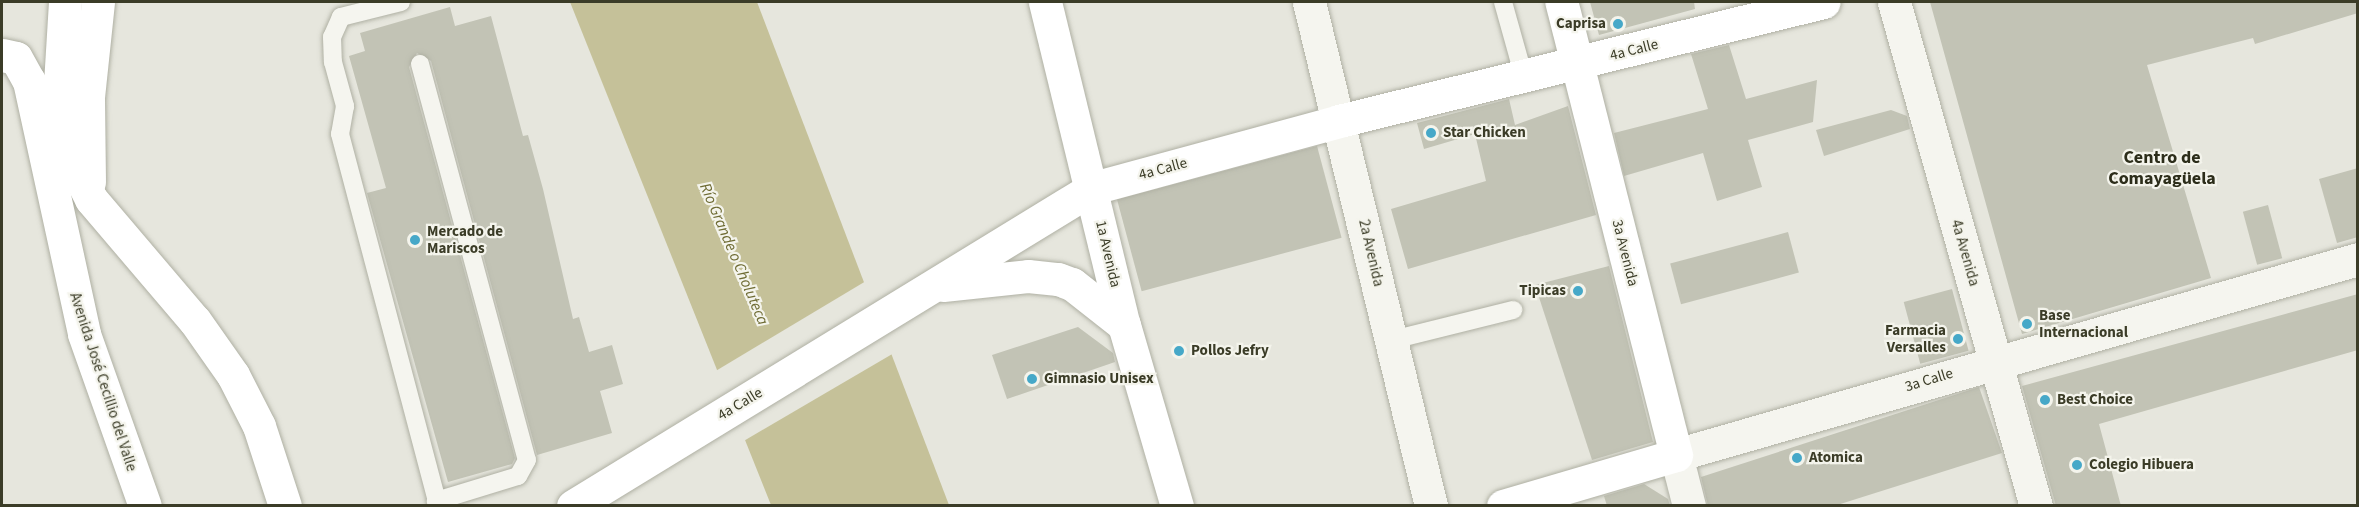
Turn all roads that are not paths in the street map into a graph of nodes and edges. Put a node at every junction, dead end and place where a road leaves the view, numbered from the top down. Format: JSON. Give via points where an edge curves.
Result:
{"nodes":[{"id":1,"x":65,"y":2,"type":"edge"},
{"id":2,"x":98,"y":2,"type":"edge"},
{"id":3,"x":401,"y":2,"type":"edge"},
{"id":4,"x":1046,"y":2,"type":"edge"},
{"id":5,"x":1309,"y":2,"type":"edge"},
{"id":6,"x":1503,"y":2,"type":"edge"},
{"id":7,"x":1561,"y":2,"type":"edge"},
{"id":8,"x":1824,"y":2,"type":"edge"},
{"id":9,"x":1894,"y":2,"type":"edge"},
{"id":10,"x":2,"y":55,"type":"edge"},
{"id":11,"x":420,"y":64,"type":"dead end"},
{"id":12,"x":1578,"y":65,"type":"junction"},
{"id":13,"x":1524,"y":77,"type":"junction"},
{"id":14,"x":1339,"y":121,"type":"junction"},
{"id":15,"x":57,"y":131,"type":"junction"},
{"id":16,"x":54,"y":186,"type":"junction"},
{"id":17,"x":1093,"y":188,"type":"junction"},
{"id":18,"x":98,"y":208,"type":"junction"},
{"id":19,"x":2358,"y":259,"type":"edge"},
{"id":20,"x":923,"y":292,"type":"junction"},
{"id":21,"x":1513,"y":310,"type":"dead end"},
{"id":22,"x":1124,"y":325,"type":"junction"},
{"id":23,"x":1392,"y":340,"type":"junction"},
{"id":24,"x":1995,"y":360,"type":"junction"},
{"id":25,"x":1676,"y":455,"type":"junction"},
{"id":26,"x":437,"y":503,"type":"edge"},
{"id":27,"x":145,"y":506,"type":"edge"},
{"id":28,"x":285,"y":506,"type":"edge"},
{"id":29,"x":573,"y":506,"type":"edge"},
{"id":30,"x":1177,"y":506,"type":"edge"},
{"id":31,"x":1431,"y":506,"type":"edge"},
{"id":32,"x":1503,"y":506,"type":"edge"},
{"id":33,"x":1689,"y":506,"type":"edge"},
{"id":34,"x":2036,"y":506,"type":"edge"}],
"edges":[{"from":1,"to":15,"type":"street","name":"Avenida José Cecillio del Valle"},
{"from":2,"to":18,"type":"street","via":[[86,127]]},
{"from":3,"to":26,"type":"lane","via":[[341,17],[332,37],[333,62],[345,105],[340,134]]},
{"from":4,"to":17,"type":"street","name":"1a Avenida"},
{"from":5,"to":14,"type":"street","name":"2a Avenida"},
{"from":6,"to":13,"type":"lane"},
{"from":7,"to":12,"type":"street","name":"3a Avenida"},
{"from":8,"to":12,"type":"street","name":"4a Calle"},
{"from":9,"to":24,"type":"street","name":"4a Avenida"},
{"from":10,"to":16,"type":"street","name":"Avenida José Cecillio del Valle","via":[[15,58],[29,81]]},
{"from":11,"to":26,"type":"lane","via":[[527,460],[518,476]]},
{"from":12,"to":13,"type":"street","name":"4a Calle"},
{"from":12,"to":25,"type":"street","name":"3a Avenida"},
{"from":13,"to":14,"type":"street","name":"4a Calle"},
{"from":14,"to":17,"type":"street","name":"4a Calle"},
{"from":14,"to":23,"type":"street","name":"2a Avenida"},
{"from":15,"to":16,"type":"street","name":"Avenida José Cecillio del Valle"},
{"from":15,"to":18,"type":"street"},
{"from":16,"to":27,"type":"street","name":"Avenida José Cecillio del Valle","via":[[63,251],[84,334]]},
{"from":17,"to":20,"type":"street","name":"4a Calle"},
{"from":17,"to":22,"type":"street","name":"1a Avenida"},
{"from":18,"to":28,"type":"street","via":[[195,321],[233,375],[259,426]]},
{"from":19,"to":24,"type":"street","name":"3a Calle"},
{"from":20,"to":22,"type":"street","via":[[1028,276],[1058,279],[1072,284]]},
{"from":20,"to":29,"type":"street","name":"4a Calle"},
{"from":21,"to":23,"type":"lane"},
{"from":22,"to":30,"type":"street","name":"1a Avenida"},
{"from":23,"to":31,"type":"street","name":"2a Avenida"},
{"from":24,"to":25,"type":"street","name":"3a Calle"},
{"from":24,"to":34,"type":"street","name":"4a Avenida"},
{"from":25,"to":32,"type":"street","name":"3a Calle"},
{"from":25,"to":33,"type":"street","name":"3a Avenida"}]}
